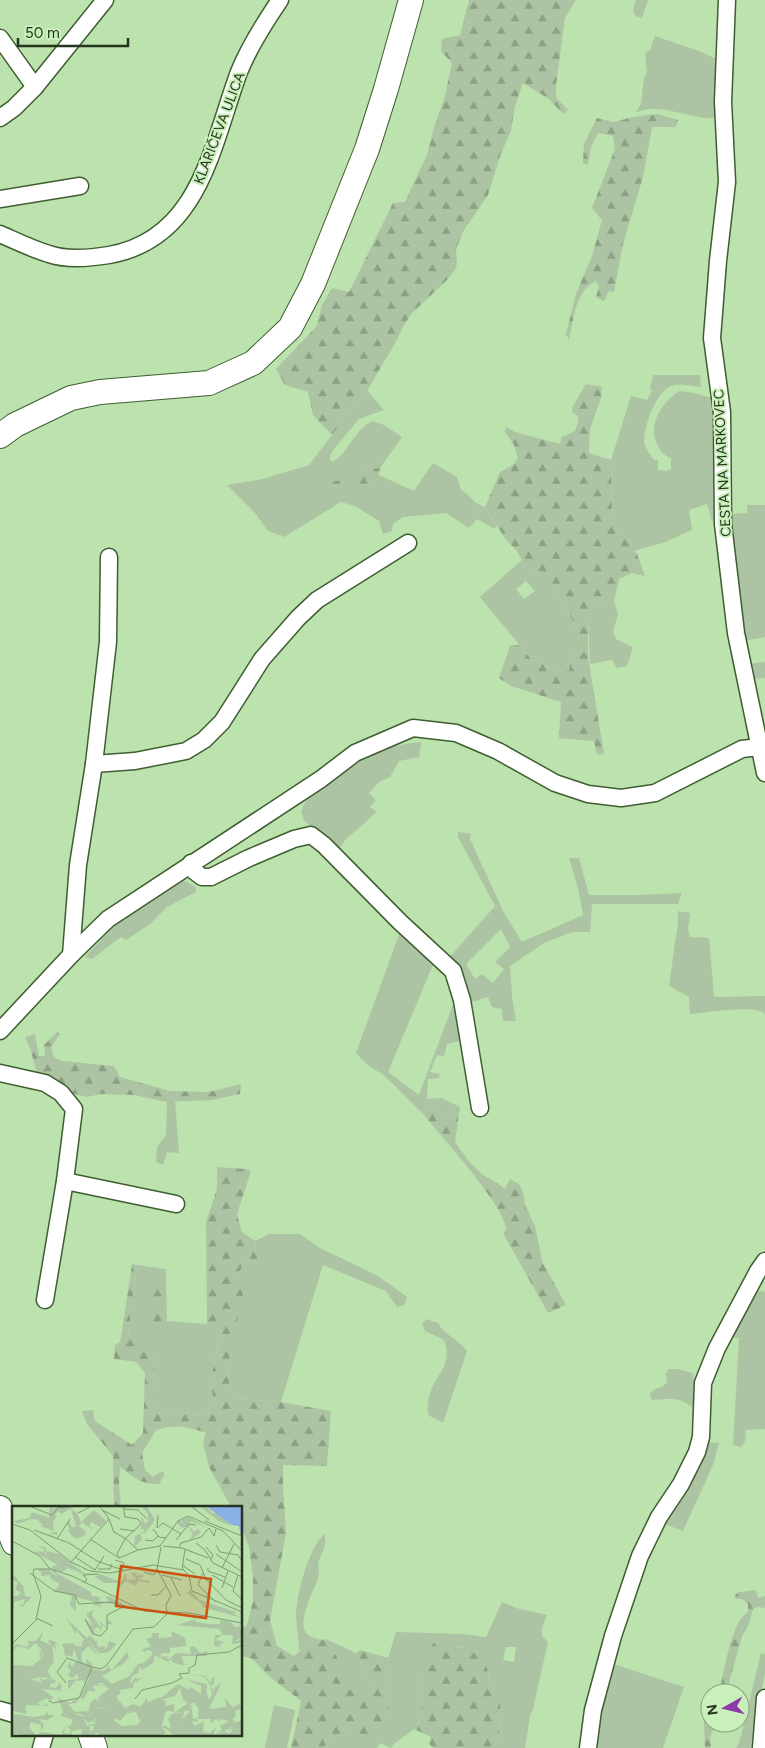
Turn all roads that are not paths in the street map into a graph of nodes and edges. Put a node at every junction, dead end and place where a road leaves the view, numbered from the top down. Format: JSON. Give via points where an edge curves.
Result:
{"nodes":[{"id":1,"x":105,"y":0,"type":"edge"},
{"id":2,"x":280,"y":0,"type":"edge"},
{"id":3,"x":411,"y":0,"type":"edge"},
{"id":4,"x":727,"y":0,"type":"edge"},
{"id":5,"x":0,"y":38,"type":"edge"},
{"id":6,"x":36,"y":87,"type":"junction"},
{"id":7,"x":0,"y":118,"type":"edge"},
{"id":8,"x":80,"y":186,"type":"dead end"},
{"id":9,"x":0,"y":199,"type":"edge"},
{"id":10,"x":0,"y":234,"type":"edge"},
{"id":11,"x":0,"y":436,"type":"edge"},
{"id":12,"x":408,"y":543,"type":"dead end"},
{"id":13,"x":108,"y":557,"type":"dead end"},
{"id":14,"x":760,"y":716,"type":"edge"},
{"id":15,"x":759,"y":747,"type":"junction"},
{"id":16,"x":94,"y":764,"type":"junction"},
{"id":17,"x":765,"y":773,"type":"edge"},
{"id":18,"x":192,"y":863,"type":"junction"},
{"id":19,"x":71,"y":955,"type":"junction"},
{"id":20,"x":0,"y":1031,"type":"edge"},
{"id":21,"x":0,"y":1073,"type":"edge"},
{"id":22,"x":480,"y":1108,"type":"dead end"},
{"id":23,"x":65,"y":1181,"type":"junction"},
{"id":24,"x":176,"y":1204,"type":"dead end"},
{"id":25,"x":765,"y":1261,"type":"edge"},
{"id":26,"x":45,"y":1300,"type":"dead end"},
{"id":27,"x":0,"y":1508,"type":"edge"},
{"id":28,"x":12,"y":1538,"type":"edge"},
{"id":29,"x":765,"y":1698,"type":"edge"},
{"id":30,"x":91,"y":1736,"type":"edge"},
{"id":31,"x":95,"y":1748,"type":"edge"},
{"id":32,"x":588,"y":1748,"type":"edge"},
{"id":33,"x":761,"y":1748,"type":"edge"}],
"edges":[{"from":1,"to":6,"type":"street"},
{"from":2,"to":10,"type":"street","name":"KLARIČEVA ULICA","via":[[264,22],[240,70],[202,177],[186,207],[155,238],[127,252],[89,258],[50,255]]},
{"from":3,"to":11,"type":"street","via":[[367,149],[313,284],[290,328],[253,363],[209,383],[100,392],[71,398],[15,425]]},
{"from":4,"to":14,"type":"street","name":"CESTA NA MARKOVEC","via":[[723,102],[727,182],[712,338],[722,412],[723,524],[736,633]]},
{"from":5,"to":6,"type":"street"},
{"from":6,"to":7,"type":"street"},
{"from":8,"to":9,"type":"street"},
{"from":12,"to":16,"type":"street","via":[[317,600],[304,612],[262,659],[222,722],[204,740],[186,751],[135,761]]},
{"from":13,"to":16,"type":"street","via":[[108,642]]},
{"from":14,"to":15,"type":"street","name":"CESTA NA MARKOVEC"},
{"from":15,"to":17,"type":"street","name":"CESTA NA MARKOVEC"},
{"from":15,"to":18,"type":"street","via":[[742,749],[655,793],[621,798],[588,794],[555,783],[498,751],[456,733],[413,728],[355,753],[321,779]]},
{"from":16,"to":19,"type":"street","via":[[78,865]]},
{"from":18,"to":19,"type":"street","via":[[108,919]]},
{"from":18,"to":22,"type":"street","via":[[194,871],[202,877],[210,877],[294,839],[311,835],[324,845],[453,971],[462,1000]]},
{"from":19,"to":20,"type":"street"},
{"from":21,"to":23,"type":"street","via":[[45,1083],[62,1093],[74,1109]]},
{"from":23,"to":24,"type":"street"},
{"from":23,"to":26,"type":"street"},
{"from":25,"to":32,"type":"street","via":[[717,1348],[703,1383],[701,1437],[697,1452],[640,1556],[612,1636],[593,1710]]},
{"from":27,"to":28,"type":"street"},
{"from":29,"to":33,"type":"street"},
{"from":30,"to":31,"type":"street"}]}
